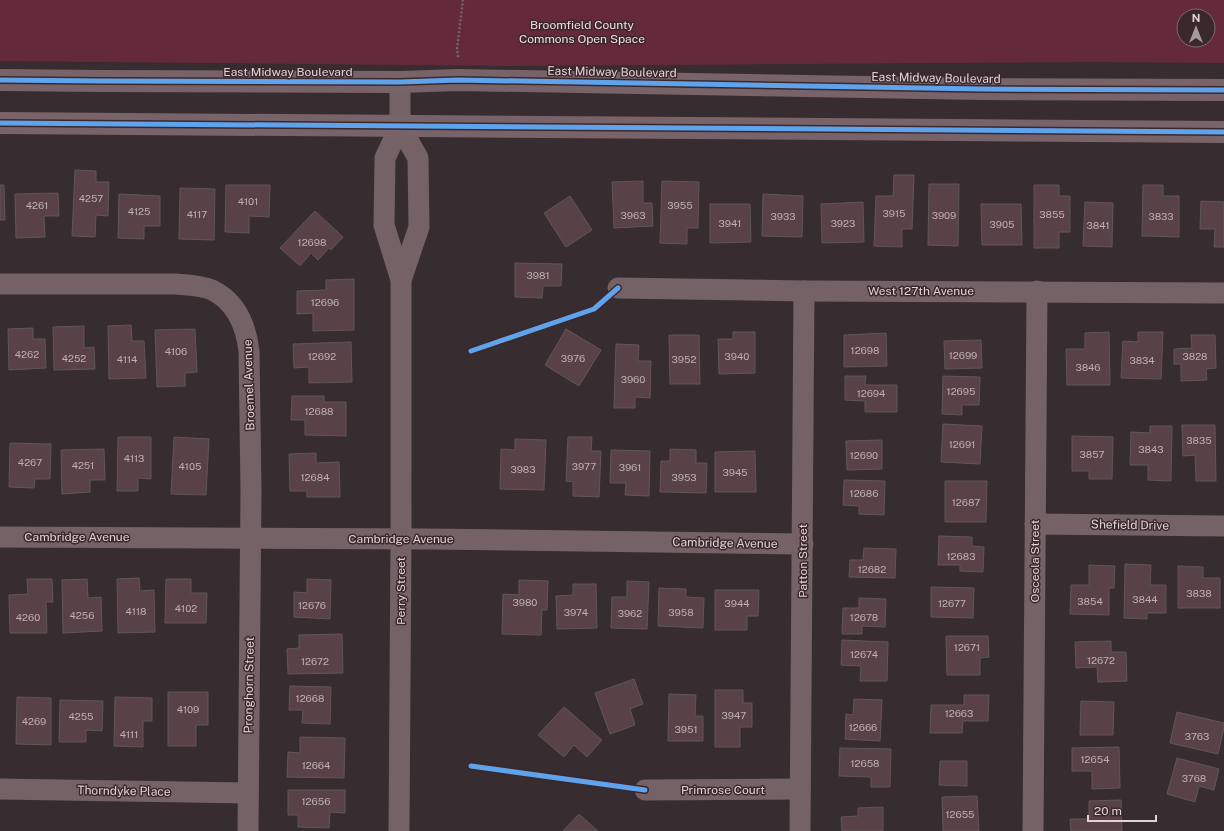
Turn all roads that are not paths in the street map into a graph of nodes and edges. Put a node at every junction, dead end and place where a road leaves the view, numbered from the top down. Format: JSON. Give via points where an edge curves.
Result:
{"nodes":[{"id":1,"x":0,"y":80,"type":"edge"},
{"id":2,"x":400,"y":82,"type":"junction"},
{"id":3,"x":1224,"y":90,"type":"edge"},
{"id":4,"x":0,"y":123,"type":"edge"},
{"id":5,"x":400,"y":126,"type":"junction"},
{"id":6,"x":1224,"y":132,"type":"edge"},
{"id":7,"x":400,"y":280,"type":"junction"},
{"id":8,"x":0,"y":284,"type":"edge"},
{"id":9,"x":618,"y":288,"type":"dead end"},
{"id":10,"x":804,"y":290,"type":"junction"},
{"id":11,"x":1037,"y":291,"type":"junction"},
{"id":12,"x":1224,"y":293,"type":"edge"},
{"id":13,"x":1035,"y":524,"type":"junction"},
{"id":14,"x":1224,"y":526,"type":"edge"},
{"id":15,"x":0,"y":537,"type":"edge"},
{"id":16,"x":251,"y":538,"type":"junction"},
{"id":17,"x":401,"y":540,"type":"junction"},
{"id":18,"x":803,"y":544,"type":"junction"},
{"id":19,"x":0,"y":789,"type":"edge"},
{"id":20,"x":800,"y":789,"type":"junction"},
{"id":21,"x":645,"y":790,"type":"dead end"},
{"id":22,"x":248,"y":793,"type":"junction"},
{"id":23,"x":248,"y":831,"type":"edge"},
{"id":24,"x":399,"y":831,"type":"edge"},
{"id":25,"x":800,"y":831,"type":"edge"},
{"id":26,"x":1033,"y":831,"type":"edge"}],
"edges":[{"from":1,"to":2,"type":"main road","name":"East Midway Boulevard"},
{"from":2,"to":3,"type":"main road","name":"East Midway Boulevard","via":[[458,80],[990,89]]},
{"from":2,"to":5,"type":"street","name":"Perry Street"},
{"from":4,"to":5,"type":"main road"},
{"from":5,"to":6,"type":"main road"},
{"from":5,"to":7,"type":"street","name":"Perry Street","via":[[385,158],[384,225]]},
{"from":5,"to":7,"type":"street","name":"Perry Street","via":[[418,158],[419,227]]},
{"from":7,"to":17,"type":"street","name":"Perry Street"},
{"from":8,"to":16,"type":"street","name":"Broemel Avenue","via":[[175,284],[212,290],[232,305],[247,334],[250,351]]},
{"from":9,"to":10,"type":"street","name":"West 127th Avenue"},
{"from":10,"to":11,"type":"street","name":"West 127th Avenue"},
{"from":10,"to":18,"type":"street","name":"Patton Street"},
{"from":11,"to":12,"type":"street","name":"West 127th Avenue"},
{"from":11,"to":13,"type":"street","name":"Osceola Street"},
{"from":13,"to":14,"type":"street","name":"Shefield Drive"},
{"from":13,"to":26,"type":"street","name":"Osceola Street"},
{"from":15,"to":16,"type":"street","name":"Cambridge Avenue"},
{"from":16,"to":17,"type":"street","name":"Cambridge Avenue"},
{"from":16,"to":22,"type":"street","name":"Pronghorn Street"},
{"from":17,"to":18,"type":"street","name":"Cambridge Avenue"},
{"from":17,"to":24,"type":"street","name":"Perry Street"},
{"from":18,"to":20,"type":"street","name":"Patton Street"},
{"from":19,"to":22,"type":"street","name":"Thorndyke Place"},
{"from":20,"to":21,"type":"street","name":"Primrose Court"},
{"from":20,"to":25,"type":"street","name":"Patton Street"},
{"from":22,"to":23,"type":"street","name":"Pronghorn Street"}]}
